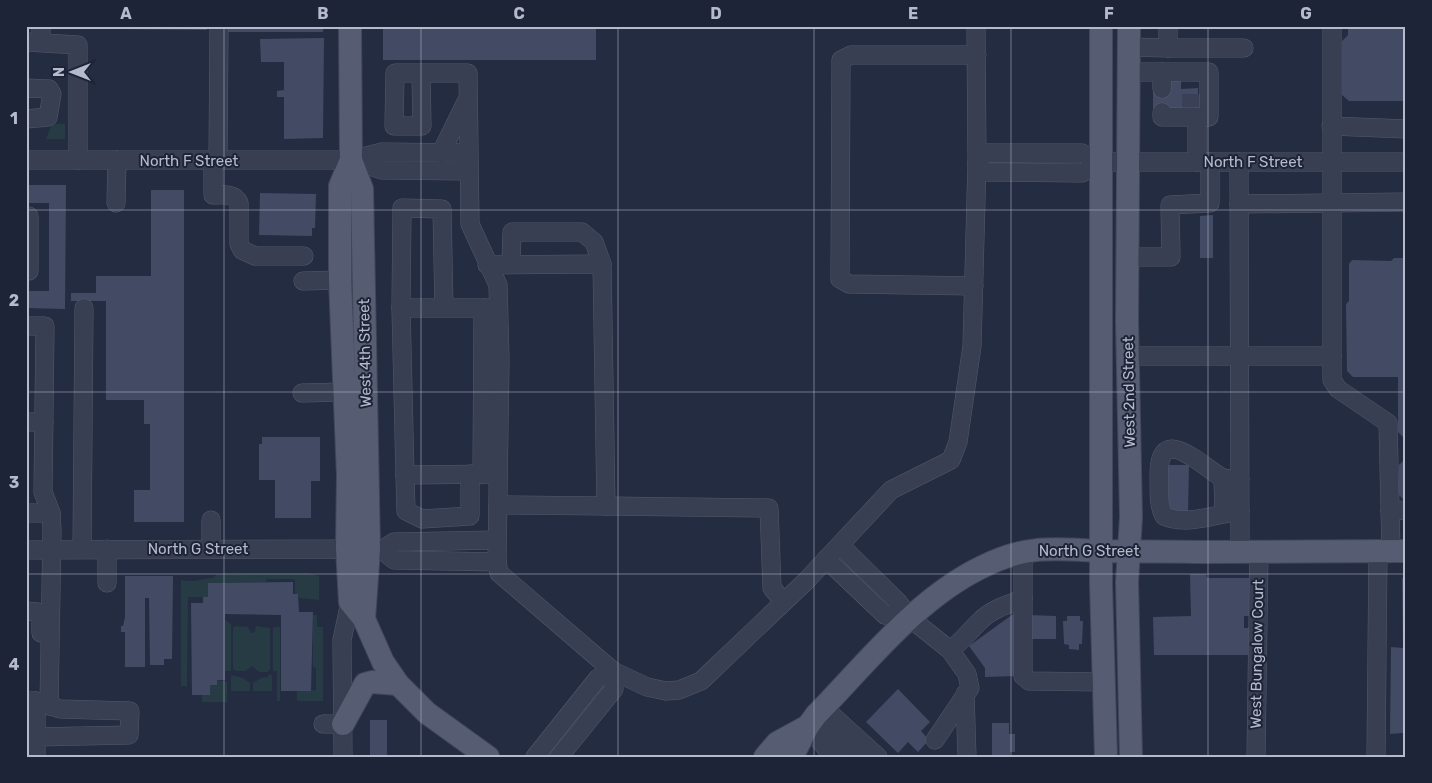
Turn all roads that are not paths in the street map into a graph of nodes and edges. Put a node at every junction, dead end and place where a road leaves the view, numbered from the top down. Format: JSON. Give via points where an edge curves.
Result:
{"nodes":[{"id":1,"x":219,"y":26,"type":"edge"},
{"id":2,"x":350,"y":26,"type":"edge"},
{"id":3,"x":976,"y":26,"type":"edge"},
{"id":4,"x":1101,"y":26,"type":"edge"},
{"id":5,"x":1168,"y":26,"type":"edge"},
{"id":6,"x":1332,"y":26,"type":"edge"},
{"id":7,"x":36,"y":37,"type":"edge"},
{"id":8,"x":1129,"y":37,"type":"edge"},
{"id":9,"x":1168,"y":48,"type":"junction"},
{"id":10,"x":1244,"y":48,"type":"dead end"},
{"id":11,"x":976,"y":55,"type":"junction"},
{"id":12,"x":1128,"y":72,"type":"junction"},
{"id":13,"x":421,"y":73,"type":"junction"},
{"id":14,"x":26,"y":88,"type":"edge"},
{"id":15,"x":467,"y":100,"type":"junction"},
{"id":16,"x":1162,"y":112,"type":"dead end"},
{"id":17,"x":1193,"y":115,"type":"junction"},
{"id":18,"x":26,"y":119,"type":"edge"},
{"id":19,"x":1331,"y":126,"type":"junction"},
{"id":20,"x":1406,"y":129,"type":"edge"},
{"id":21,"x":440,"y":153,"type":"junction"},
{"id":22,"x":26,"y":160,"type":"edge"},
{"id":23,"x":78,"y":160,"type":"junction"},
{"id":24,"x":117,"y":160,"type":"junction"},
{"id":25,"x":351,"y":160,"type":"junction"},
{"id":26,"x":216,"y":161,"type":"junction"},
{"id":27,"x":1127,"y":161,"type":"junction"},
{"id":28,"x":468,"y":162,"type":"junction"},
{"id":29,"x":1101,"y":162,"type":"junction"},
{"id":30,"x":1204,"y":162,"type":"junction"},
{"id":31,"x":1239,"y":162,"type":"junction"},
{"id":32,"x":1331,"y":162,"type":"junction"},
{"id":33,"x":1406,"y":162,"type":"edge"},
{"id":34,"x":977,"y":163,"type":"junction"},
{"id":35,"x":1406,"y":202,"type":"edge"},
{"id":36,"x":116,"y":203,"type":"dead end"},
{"id":37,"x":1331,"y":203,"type":"junction"},
{"id":38,"x":1238,"y":204,"type":"junction"},
{"id":39,"x":26,"y":216,"type":"edge"},
{"id":40,"x":304,"y":256,"type":"dead end"},
{"id":41,"x":1127,"y":257,"type":"junction"},
{"id":42,"x":511,"y":264,"type":"junction"},
{"id":43,"x":602,"y":264,"type":"junction"},
{"id":44,"x":487,"y":265,"type":"junction"},
{"id":45,"x":26,"y":271,"type":"edge"},
{"id":46,"x":340,"y":280,"type":"junction"},
{"id":47,"x":303,"y":281,"type":"dead end"},
{"id":48,"x":974,"y":286,"type":"junction"},
{"id":49,"x":84,"y":308,"type":"dead end"},
{"id":50,"x":401,"y":308,"type":"junction"},
{"id":51,"x":444,"y":308,"type":"junction"},
{"id":52,"x":490,"y":308,"type":"junction"},
{"id":53,"x":26,"y":326,"type":"edge"},
{"id":54,"x":1128,"y":356,"type":"junction"},
{"id":55,"x":1239,"y":356,"type":"junction"},
{"id":56,"x":1332,"y":356,"type":"junction"},
{"id":57,"x":342,"y":392,"type":"junction"},
{"id":58,"x":302,"y":393,"type":"dead end"},
{"id":59,"x":35,"y":422,"type":"edge"},
{"id":60,"x":483,"y":474,"type":"junction"},
{"id":61,"x":406,"y":475,"type":"junction"},
{"id":62,"x":1232,"y":479,"type":"junction"},
{"id":63,"x":498,"y":505,"type":"junction"},
{"id":64,"x":606,"y":506,"type":"junction"},
{"id":65,"x":1398,"y":510,"type":"edge"},
{"id":66,"x":1232,"y":512,"type":"junction"},
{"id":67,"x":26,"y":513,"type":"edge"},
{"id":68,"x":51,"y":513,"type":"junction"},
{"id":69,"x":211,"y":520,"type":"dead end"},
{"id":70,"x":497,"y":540,"type":"junction"},
{"id":71,"x":840,"y":544,"type":"junction"},
{"id":72,"x":211,"y":548,"type":"junction"},
{"id":73,"x":82,"y":549,"type":"junction"},
{"id":74,"x":107,"y":549,"type":"junction"},
{"id":75,"x":366,"y":549,"type":"junction"},
{"id":76,"x":26,"y":550,"type":"edge"},
{"id":77,"x":52,"y":550,"type":"junction"},
{"id":78,"x":1103,"y":551,"type":"junction"},
{"id":79,"x":1128,"y":551,"type":"junction"},
{"id":80,"x":1250,"y":551,"type":"junction"},
{"id":81,"x":1392,"y":551,"type":"edge"},
{"id":82,"x":1023,"y":552,"type":"junction"},
{"id":83,"x":826,"y":559,"type":"junction"},
{"id":84,"x":497,"y":562,"type":"junction"},
{"id":85,"x":107,"y":583,"type":"dead end"},
{"id":86,"x":26,"y":599,"type":"edge"},
{"id":87,"x":50,"y":599,"type":"junction"},
{"id":88,"x":1023,"y":600,"type":"junction"},
{"id":89,"x":784,"y":602,"type":"junction"},
{"id":90,"x":26,"y":611,"type":"edge"},
{"id":91,"x":357,"y":611,"type":"junction"},
{"id":92,"x":911,"y":619,"type":"junction"},
{"id":93,"x":950,"y":650,"type":"junction"},
{"id":94,"x":613,"y":671,"type":"junction"},
{"id":95,"x":1104,"y":682,"type":"junction"},
{"id":96,"x":398,"y":684,"type":"junction"},
{"id":97,"x":49,"y":688,"type":"junction"},
{"id":98,"x":965,"y":694,"type":"junction"},
{"id":99,"x":37,"y":703,"type":"edge"},
{"id":100,"x":816,"y":716,"type":"junction"},
{"id":101,"x":333,"y":724,"type":"junction"},
{"id":102,"x":36,"y":737,"type":"junction"},
{"id":103,"x":935,"y":740,"type":"dead end"},
{"id":104,"x":36,"y":757,"type":"edge"},
{"id":105,"x":343,"y":757,"type":"edge"},
{"id":106,"x":488,"y":757,"type":"edge"},
{"id":107,"x":535,"y":757,"type":"edge"},
{"id":108,"x":559,"y":757,"type":"edge"},
{"id":109,"x":765,"y":757,"type":"edge"},
{"id":110,"x":792,"y":757,"type":"edge"},
{"id":111,"x":833,"y":757,"type":"edge"},
{"id":112,"x":857,"y":757,"type":"edge"},
{"id":113,"x":878,"y":757,"type":"edge"},
{"id":114,"x":966,"y":757,"type":"edge"},
{"id":115,"x":1106,"y":757,"type":"edge"},
{"id":116,"x":1131,"y":757,"type":"edge"},
{"id":117,"x":1256,"y":757,"type":"edge"},
{"id":118,"x":1376,"y":757,"type":"edge"}],
"edges":[{"from":1,"to":26,"type":"street"},
{"from":2,"to":25,"type":"main road","name":"West 4th Street"},
{"from":3,"to":11,"type":"street"},
{"from":4,"to":29,"type":"main road","name":"West 2nd Street"},
{"from":5,"to":9,"type":"street"},
{"from":6,"to":19,"type":"street"},
{"from":7,"to":23,"type":"street","via":[[78,45]]},
{"from":8,"to":9,"type":"street"},
{"from":8,"to":12,"type":"main road","name":"West 2nd Street"},
{"from":9,"to":10,"type":"street"},
{"from":11,"to":34,"type":"street"},
{"from":11,"to":48,"type":"street","via":[[850,55],[841,60],[840,69],[840,279],[849,284]]},
{"from":12,"to":17,"type":"street","via":[[1162,80],[1191,80],[1209,72],[1209,117]]},
{"from":12,"to":27,"type":"main road","name":"West 2nd Street"},
{"from":13,"to":13,"type":"street","via":[[395,67],[394,126],[422,126]]},
{"from":13,"to":15,"type":"street","via":[[468,73]]},
{"from":14,"to":18,"type":"street","via":[[49,89],[52,94],[48,117]]},
{"from":15,"to":21,"type":"street"},
{"from":15,"to":28,"type":"street"},
{"from":16,"to":17,"type":"street","via":[[1162,117]]},
{"from":17,"to":30,"type":"street"},
{"from":19,"to":20,"type":"street"},
{"from":19,"to":32,"type":"street"},
{"from":21,"to":25,"type":"street","via":[[382,152]]},
{"from":21,"to":28,"type":"street"},
{"from":22,"to":23,"type":"street","name":"North F Street"},
{"from":23,"to":24,"type":"street","name":"North F Street"},
{"from":24,"to":26,"type":"street","name":"North F Street"},
{"from":24,"to":36,"type":"street"},
{"from":25,"to":26,"type":"street","name":"North F Street"},
{"from":25,"to":28,"type":"street","via":[[382,170]]},
{"from":25,"to":46,"type":"main road","name":"West 4th Street","via":[[340,186]]},
{"from":25,"to":75,"type":"main road","name":"West 4th Street","via":[[362,189]]},
{"from":26,"to":40,"type":"street","via":[[213,195],[231,195],[238,199],[239,244],[242,250],[255,256]]},
{"from":27,"to":29,"type":"street","name":"North F Street"},
{"from":27,"to":30,"type":"street","name":"North F Street"},
{"from":27,"to":41,"type":"main road","name":"West 2nd Street"},
{"from":28,"to":44,"type":"street","via":[[470,224]]},
{"from":29,"to":34,"type":"street","via":[[1082,153],[985,153]]},
{"from":29,"to":78,"type":"main road","name":"West 2nd Street"},
{"from":30,"to":31,"type":"street","name":"North F Street"},
{"from":30,"to":41,"type":"street","via":[[1210,204],[1170,204],[1171,257]]},
{"from":31,"to":32,"type":"street","name":"North F Street"},
{"from":31,"to":38,"type":"street","name":"West Bungalow Court"},
{"from":32,"to":33,"type":"street","name":"North F Street"},
{"from":32,"to":37,"type":"street"},
{"from":34,"to":48,"type":"street"},
{"from":35,"to":37,"type":"street"},
{"from":37,"to":38,"type":"street"},
{"from":37,"to":56,"type":"street"},
{"from":38,"to":55,"type":"street","name":"West Bungalow Court"},
{"from":39,"to":45,"type":"street","via":[[29,216],[29,271]]},
{"from":41,"to":54,"type":"main road","name":"West 2nd Street"},
{"from":42,"to":43,"type":"street"},
{"from":42,"to":43,"type":"street","via":[[512,232],[582,232],[594,242]]},
{"from":42,"to":44,"type":"street"},
{"from":43,"to":64,"type":"street"},
{"from":44,"to":52,"type":"street","via":[[498,286]]},
{"from":46,"to":47,"type":"street"},
{"from":46,"to":57,"type":"main road","name":"West 4th Street"},
{"from":48,"to":71,"type":"street","via":[[971,354],[958,442],[951,460],[891,490]]},
{"from":49,"to":73,"type":"street"},
{"from":50,"to":51,"type":"street"},
{"from":50,"to":51,"type":"street","via":[[402,208],[442,209]]},
{"from":50,"to":61,"type":"street"},
{"from":51,"to":52,"type":"street"},
{"from":52,"to":60,"type":"street","via":[[491,373]]},
{"from":53,"to":59,"type":"street","via":[[45,326]]},
{"from":54,"to":55,"type":"street"},
{"from":54,"to":79,"type":"main road","name":"West 2nd Street","via":[[1131,517]]},
{"from":55,"to":56,"type":"street"},
{"from":55,"to":62,"type":"street","name":"West Bungalow Court"},
{"from":56,"to":65,"type":"street","via":[[1332,380],[1338,389],[1388,423]]},
{"from":57,"to":58,"type":"street"},
{"from":57,"to":75,"type":"main road","name":"West 4th Street","via":[[348,476]]},
{"from":59,"to":68,"type":"street","via":[[42,492]]},
{"from":60,"to":61,"type":"street"},
{"from":60,"to":61,"type":"street","via":[[470,516],[422,519],[406,511]]},
{"from":60,"to":63,"type":"street"},
{"from":62,"to":66,"type":"street","name":"West Bungalow Court"},
{"from":62,"to":66,"type":"street","via":[[1184,451],[1169,451],[1159,462],[1160,500],[1164,516],[1171,519],[1203,518]]},
{"from":63,"to":64,"type":"street"},
{"from":63,"to":70,"type":"street"},
{"from":64,"to":89,"type":"street","via":[[769,508],[772,588]]},
{"from":65,"to":81,"type":"street"},
{"from":66,"to":80,"type":"street","name":"West Bungalow Court"},
{"from":67,"to":68,"type":"street"},
{"from":68,"to":77,"type":"street"},
{"from":69,"to":72,"type":"street"},
{"from":70,"to":75,"type":"street","via":[[394,542]]},
{"from":70,"to":84,"type":"street"},
{"from":71,"to":83,"type":"street"},
{"from":71,"to":92,"type":"street"},
{"from":72,"to":74,"type":"street","name":"North G Street"},
{"from":72,"to":75,"type":"street","name":"North G Street"},
{"from":73,"to":74,"type":"street","name":"North G Street"},
{"from":73,"to":77,"type":"street","name":"North G Street"},
{"from":74,"to":85,"type":"street"},
{"from":75,"to":84,"type":"street","via":[[394,560]]},
{"from":75,"to":91,"type":"main road"},
{"from":76,"to":77,"type":"street","name":"North G Street"},
{"from":77,"to":87,"type":"street"},
{"from":78,"to":79,"type":"main road","name":"North G Street"},
{"from":78,"to":82,"type":"main road","name":"North G Street","via":[[1045,548]]},
{"from":78,"to":95,"type":"main road","name":"West 2nd Street"},
{"from":79,"to":80,"type":"main road","name":"North G Street"},
{"from":79,"to":116,"type":"main road","name":"West 2nd Street"},
{"from":80,"to":81,"type":"main road","name":"North G Street"},
{"from":80,"to":117,"type":"street","name":"West Bungalow Court"},
{"from":81,"to":118,"type":"street"},
{"from":82,"to":88,"type":"street"},
{"from":82,"to":92,"type":"main road","name":"North G Street","via":[[980,568],[941,593]]},
{"from":83,"to":89,"type":"street"},
{"from":83,"to":92,"type":"street","via":[[885,615]]},
{"from":84,"to":94,"type":"street","via":[[499,572]]},
{"from":86,"to":87,"type":"street"},
{"from":87,"to":97,"type":"street"},
{"from":88,"to":93,"type":"street","via":[[1005,605],[982,618]]},
{"from":88,"to":95,"type":"street","via":[[1024,676],[1029,682]]},
{"from":89,"to":94,"type":"street","via":[[702,682],[666,691],[647,687]]},
{"from":90,"to":97,"type":"street","via":[[41,615],[42,678]]},
{"from":91,"to":96,"type":"main road"},
{"from":91,"to":101,"type":"street","via":[[342,640]]},
{"from":92,"to":93,"type":"street"},
{"from":92,"to":100,"type":"main road","name":"North G Street"},
{"from":93,"to":98,"type":"street","via":[[967,674],[970,688]]},
{"from":94,"to":107,"type":"street","via":[[598,678]]},
{"from":94,"to":108,"type":"street","via":[[614,689]]},
{"from":95,"to":115,"type":"main road","name":"West 2nd Street"},
{"from":96,"to":101,"type":"main road","via":[[364,684]]},
{"from":96,"to":106,"type":"main road","via":[[427,713]]},
{"from":97,"to":99,"type":"street"},
{"from":98,"to":103,"type":"street"},
{"from":98,"to":114,"type":"street"},
{"from":99,"to":102,"type":"street"},
{"from":99,"to":102,"type":"street","via":[[60,709],[130,711],[129,735]]},
{"from":100,"to":109,"type":"main road","name":"North G Street","via":[[777,743]]},
{"from":100,"to":110,"type":"main road","name":"North G Street"},
{"from":100,"to":111,"type":"street"},
{"from":100,"to":112,"type":"street"},
{"from":100,"to":113,"type":"street"},
{"from":101,"to":105,"type":"street"},
{"from":102,"to":104,"type":"street"}]}
